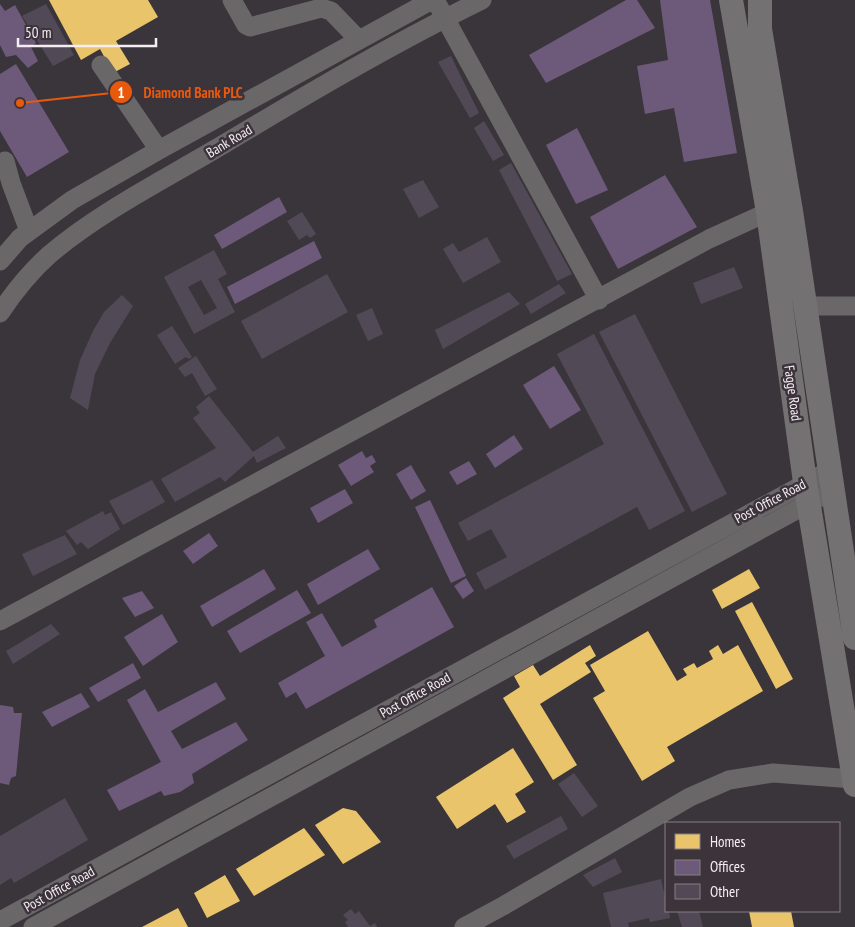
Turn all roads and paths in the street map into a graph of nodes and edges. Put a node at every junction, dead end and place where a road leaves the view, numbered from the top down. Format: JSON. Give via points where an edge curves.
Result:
{"nodes":[{"id":1,"x":232,"y":0,"type":"edge"},
{"id":2,"x":433,"y":0,"type":"edge"},
{"id":3,"x":482,"y":0,"type":"edge"},
{"id":4,"x":731,"y":0,"type":"edge"},
{"id":5,"x":760,"y":0,"type":"edge"},
{"id":6,"x":445,"y":18,"type":"junction"},
{"id":7,"x":360,"y":40,"type":"junction"},
{"id":8,"x":101,"y":65,"type":"dead end"},
{"id":9,"x":288,"y":80,"type":"junction"},
{"id":10,"x":298,"y":99,"type":"junction"},
{"id":11,"x":159,"y":150,"type":"junction"},
{"id":12,"x":5,"y":160,"type":"dead end"},
{"id":13,"x":768,"y":212,"type":"junction"},
{"id":14,"x":29,"y":231,"type":"junction"},
{"id":15,"x":0,"y":261,"type":"edge"},
{"id":16,"x":599,"y":300,"type":"junction"},
{"id":17,"x":805,"y":306,"type":"junction"},
{"id":18,"x":855,"y":306,"type":"edge"},
{"id":19,"x":0,"y":313,"type":"edge"},
{"id":20,"x":831,"y":480,"type":"junction"},
{"id":21,"x":807,"y":492,"type":"junction"},
{"id":22,"x":852,"y":602,"type":"edge"},
{"id":23,"x":0,"y":621,"type":"edge"},
{"id":24,"x":855,"y":638,"type":"edge"},
{"id":25,"x":854,"y":782,"type":"edge"},
{"id":26,"x":0,"y":921,"type":"edge"},
{"id":27,"x":33,"y":927,"type":"edge"},
{"id":28,"x":464,"y":927,"type":"edge"}],
"edges":[{"from":1,"to":7,"type":"street","via":[[250,27],[321,8],[331,11]]},
{"from":2,"to":6,"type":"street"},
{"from":2,"to":7,"type":"street","name":"Bank Road"},
{"from":3,"to":6,"type":"street","name":"Bank Road"},
{"from":4,"to":13,"type":"main road","name":"Fagge Road"},
{"from":5,"to":17,"type":"main road","name":"Fagge Road","via":[[760,29]]},
{"from":6,"to":10,"type":"street","name":"Bank Road"},
{"from":6,"to":16,"type":"street"},
{"from":7,"to":9,"type":"street","name":"Bank Road"},
{"from":8,"to":11,"type":"street"},
{"from":9,"to":10,"type":"street"},
{"from":9,"to":11,"type":"street","name":"Bank Road"},
{"from":10,"to":19,"type":"street","name":"Bank Road","via":[[97,220],[48,255],[18,287]]},
{"from":11,"to":14,"type":"street","name":"Bank Road","via":[[72,200]]},
{"from":12,"to":14,"type":"street"},
{"from":13,"to":16,"type":"street"},
{"from":13,"to":21,"type":"main road","name":"Fagge Road"},
{"from":14,"to":15,"type":"street","name":"Bank Road"},
{"from":16,"to":23,"type":"street"},
{"from":17,"to":18,"type":"street"},
{"from":17,"to":20,"type":"main road","name":"Fagge Road"},
{"from":20,"to":21,"type":"street","name":"Post Office Road"},
{"from":20,"to":22,"type":"main road","name":"Fagge Road"},
{"from":21,"to":25,"type":"main road","name":"Fagge Road"},
{"from":21,"to":26,"type":"street","name":"Post Office Road"},
{"from":21,"to":27,"type":"street","name":"Post Office Road"},
{"from":22,"to":24,"type":"main road","name":"Fagge Road"},
{"from":25,"to":28,"type":"street","via":[[773,774],[729,780],[690,797]]}]}
